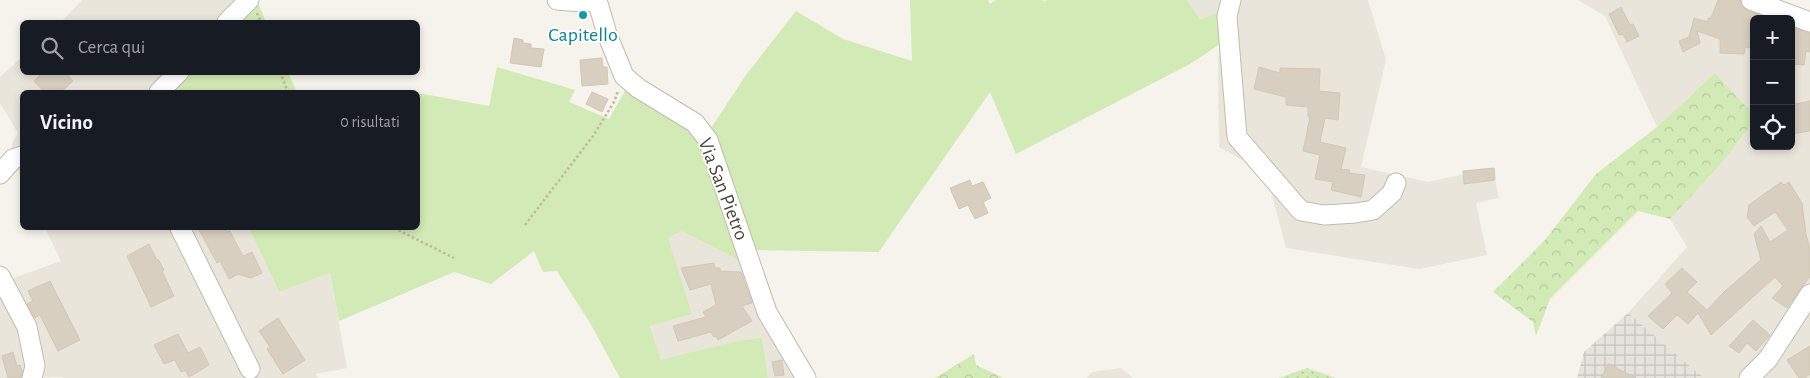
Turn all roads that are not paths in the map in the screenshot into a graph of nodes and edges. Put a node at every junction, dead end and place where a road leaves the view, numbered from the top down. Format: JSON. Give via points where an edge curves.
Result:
{"nodes":[{"id":1,"x":249,"y":0,"type":"edge"},
{"id":2,"x":556,"y":0,"type":"edge"},
{"id":3,"x":597,"y":0,"type":"edge"},
{"id":4,"x":1231,"y":0,"type":"edge"},
{"id":5,"x":1751,"y":0,"type":"edge"},
{"id":6,"x":1804,"y":19,"type":"edge"},
{"id":7,"x":230,"y":20,"type":"edge"},
{"id":8,"x":176,"y":75,"type":"edge"},
{"id":9,"x":161,"y":90,"type":"edge"},
{"id":10,"x":20,"y":157,"type":"edge"},
{"id":11,"x":0,"y":174,"type":"edge"},
{"id":12,"x":1396,"y":183,"type":"dead end"},
{"id":13,"x":181,"y":230,"type":"edge"},
{"id":14,"x":0,"y":276,"type":"edge"},
{"id":15,"x":1810,"y":294,"type":"edge"},
{"id":16,"x":250,"y":369,"type":"dead end"},
{"id":17,"x":32,"y":378,"type":"edge"},
{"id":18,"x":806,"y":378,"type":"edge"},
{"id":19,"x":1749,"y":378,"type":"edge"}],
"edges":[{"from":1,"to":7,"type":"street"},
{"from":2,"to":3,"type":"street"},
{"from":3,"to":18,"type":"street","name":"Via San Pietro","via":[[624,76],[695,123],[708,140],[767,312]]},
{"from":4,"to":12,"type":"street","via":[[1227,16],[1237,137],[1301,211],[1324,215],[1373,210],[1392,193]]},
{"from":5,"to":6,"type":"street"},
{"from":8,"to":9,"type":"street"},
{"from":10,"to":11,"type":"street","via":[[13,159]]},
{"from":13,"to":16,"type":"street"},
{"from":14,"to":17,"type":"street","via":[[27,326],[35,366]]},
{"from":15,"to":19,"type":"street","via":[[1768,359]]}]}
